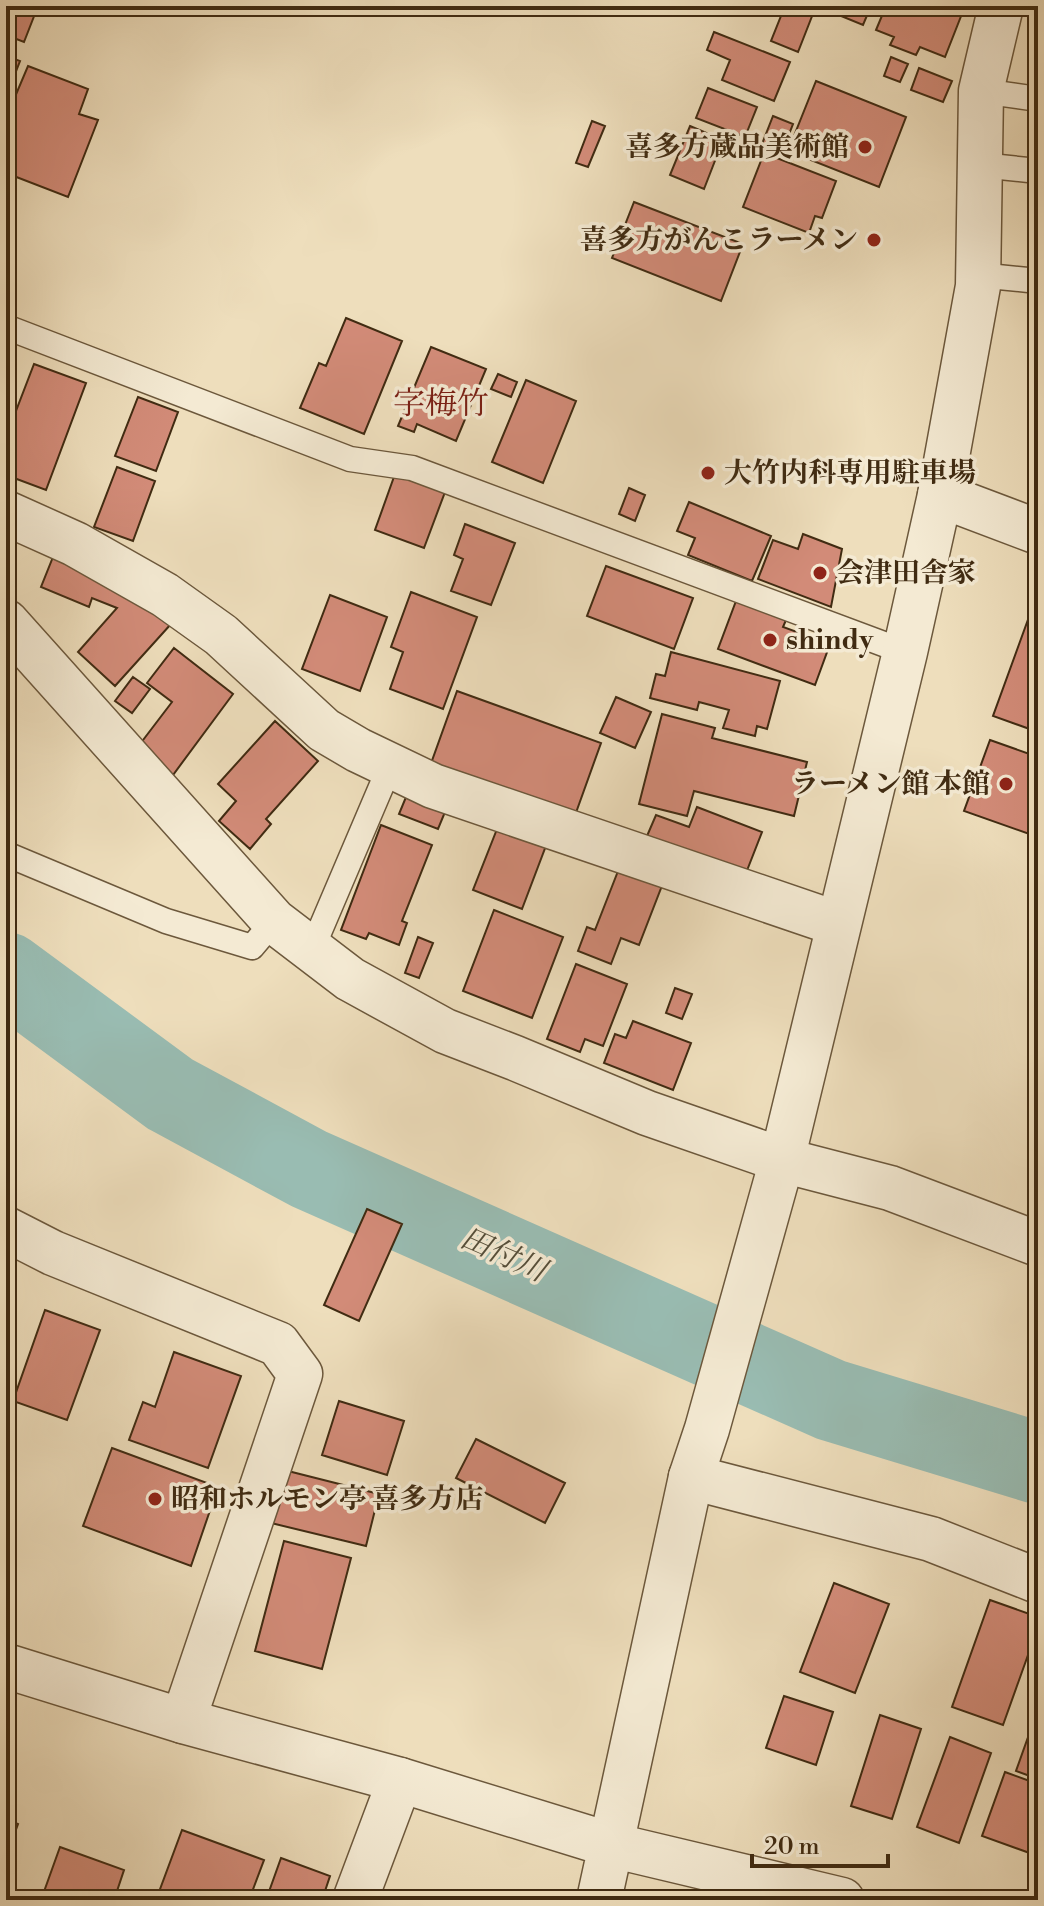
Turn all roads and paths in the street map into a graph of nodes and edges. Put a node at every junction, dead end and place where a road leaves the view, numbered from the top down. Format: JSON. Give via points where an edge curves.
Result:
{"nodes":[{"id":1,"x":1001,"y":6,"type":"edge"},
{"id":2,"x":981,"y":91,"type":"junction"},
{"id":3,"x":1038,"y":99,"type":"edge"},
{"id":4,"x":980,"y":165,"type":"junction"},
{"id":5,"x":1038,"y":171,"type":"edge"},
{"id":6,"x":978,"y":275,"type":"junction"},
{"id":7,"x":1038,"y":281,"type":"edge"},
{"id":8,"x":6,"y":327,"type":"edge"},
{"id":9,"x":940,"y":495,"type":"junction"},
{"id":10,"x":6,"y":513,"type":"edge"},
{"id":11,"x":1038,"y":532,"type":"edge"},
{"id":12,"x":6,"y":622,"type":"edge"},
{"id":13,"x":905,"y":652,"type":"junction"},
{"id":14,"x":390,"y":766,"type":"junction"},
{"id":15,"x":6,"y":854,"type":"edge"},
{"id":16,"x":274,"y":921,"type":"junction"},
{"id":17,"x":838,"y":924,"type":"junction"},
{"id":18,"x":312,"y":949,"type":"junction"},
{"id":19,"x":782,"y":1160,"type":"junction"},
{"id":20,"x":6,"y":1229,"type":"edge"},
{"id":21,"x":1038,"y":1244,"type":"edge"},
{"id":22,"x":691,"y":1477,"type":"junction"},
{"id":23,"x":1038,"y":1581,"type":"edge"},
{"id":24,"x":6,"y":1666,"type":"edge"},
{"id":25,"x":183,"y":1721,"type":"junction"},
{"id":26,"x":400,"y":1780,"type":"junction"},
{"id":27,"x":611,"y":1845,"type":"junction"},
{"id":28,"x":355,"y":1900,"type":"edge"},
{"id":29,"x":599,"y":1900,"type":"edge"},
{"id":30,"x":842,"y":1900,"type":"edge"}],
"edges":[{"from":1,"to":2,"type":"street"},
{"from":2,"to":3,"type":"lane"},
{"from":2,"to":4,"type":"street"},
{"from":4,"to":5,"type":"lane"},
{"from":4,"to":6,"type":"street"},
{"from":6,"to":7,"type":"lane"},
{"from":6,"to":9,"type":"street"},
{"from":8,"to":13,"type":"lane","via":[[350,459],[412,468]]},
{"from":9,"to":11,"type":"street"},
{"from":9,"to":13,"type":"street"},
{"from":10,"to":14,"type":"street","via":[[75,544],[165,595],[221,635],[324,730]]},
{"from":12,"to":16,"type":"street"},
{"from":13,"to":17,"type":"street"},
{"from":14,"to":17,"type":"street","via":[[433,786]]},
{"from":14,"to":18,"type":"lane"},
{"from":15,"to":16,"type":"lane","via":[[166,921],[252,947]]},
{"from":16,"to":18,"type":"street"},
{"from":17,"to":19,"type":"street"},
{"from":18,"to":19,"type":"street","via":[[350,979],[445,1031],[647,1113]]},
{"from":19,"to":21,"type":"street","via":[[890,1188]]},
{"from":19,"to":22,"type":"street"},
{"from":20,"to":25,"type":"street","via":[[278,1344],[300,1374]]},
{"from":22,"to":23,"type":"street","via":[[931,1539]]},
{"from":22,"to":27,"type":"street"},
{"from":24,"to":25,"type":"street"},
{"from":25,"to":26,"type":"street"},
{"from":26,"to":27,"type":"street"},
{"from":26,"to":28,"type":"street"},
{"from":27,"to":29,"type":"street"},
{"from":27,"to":30,"type":"street"}]}
